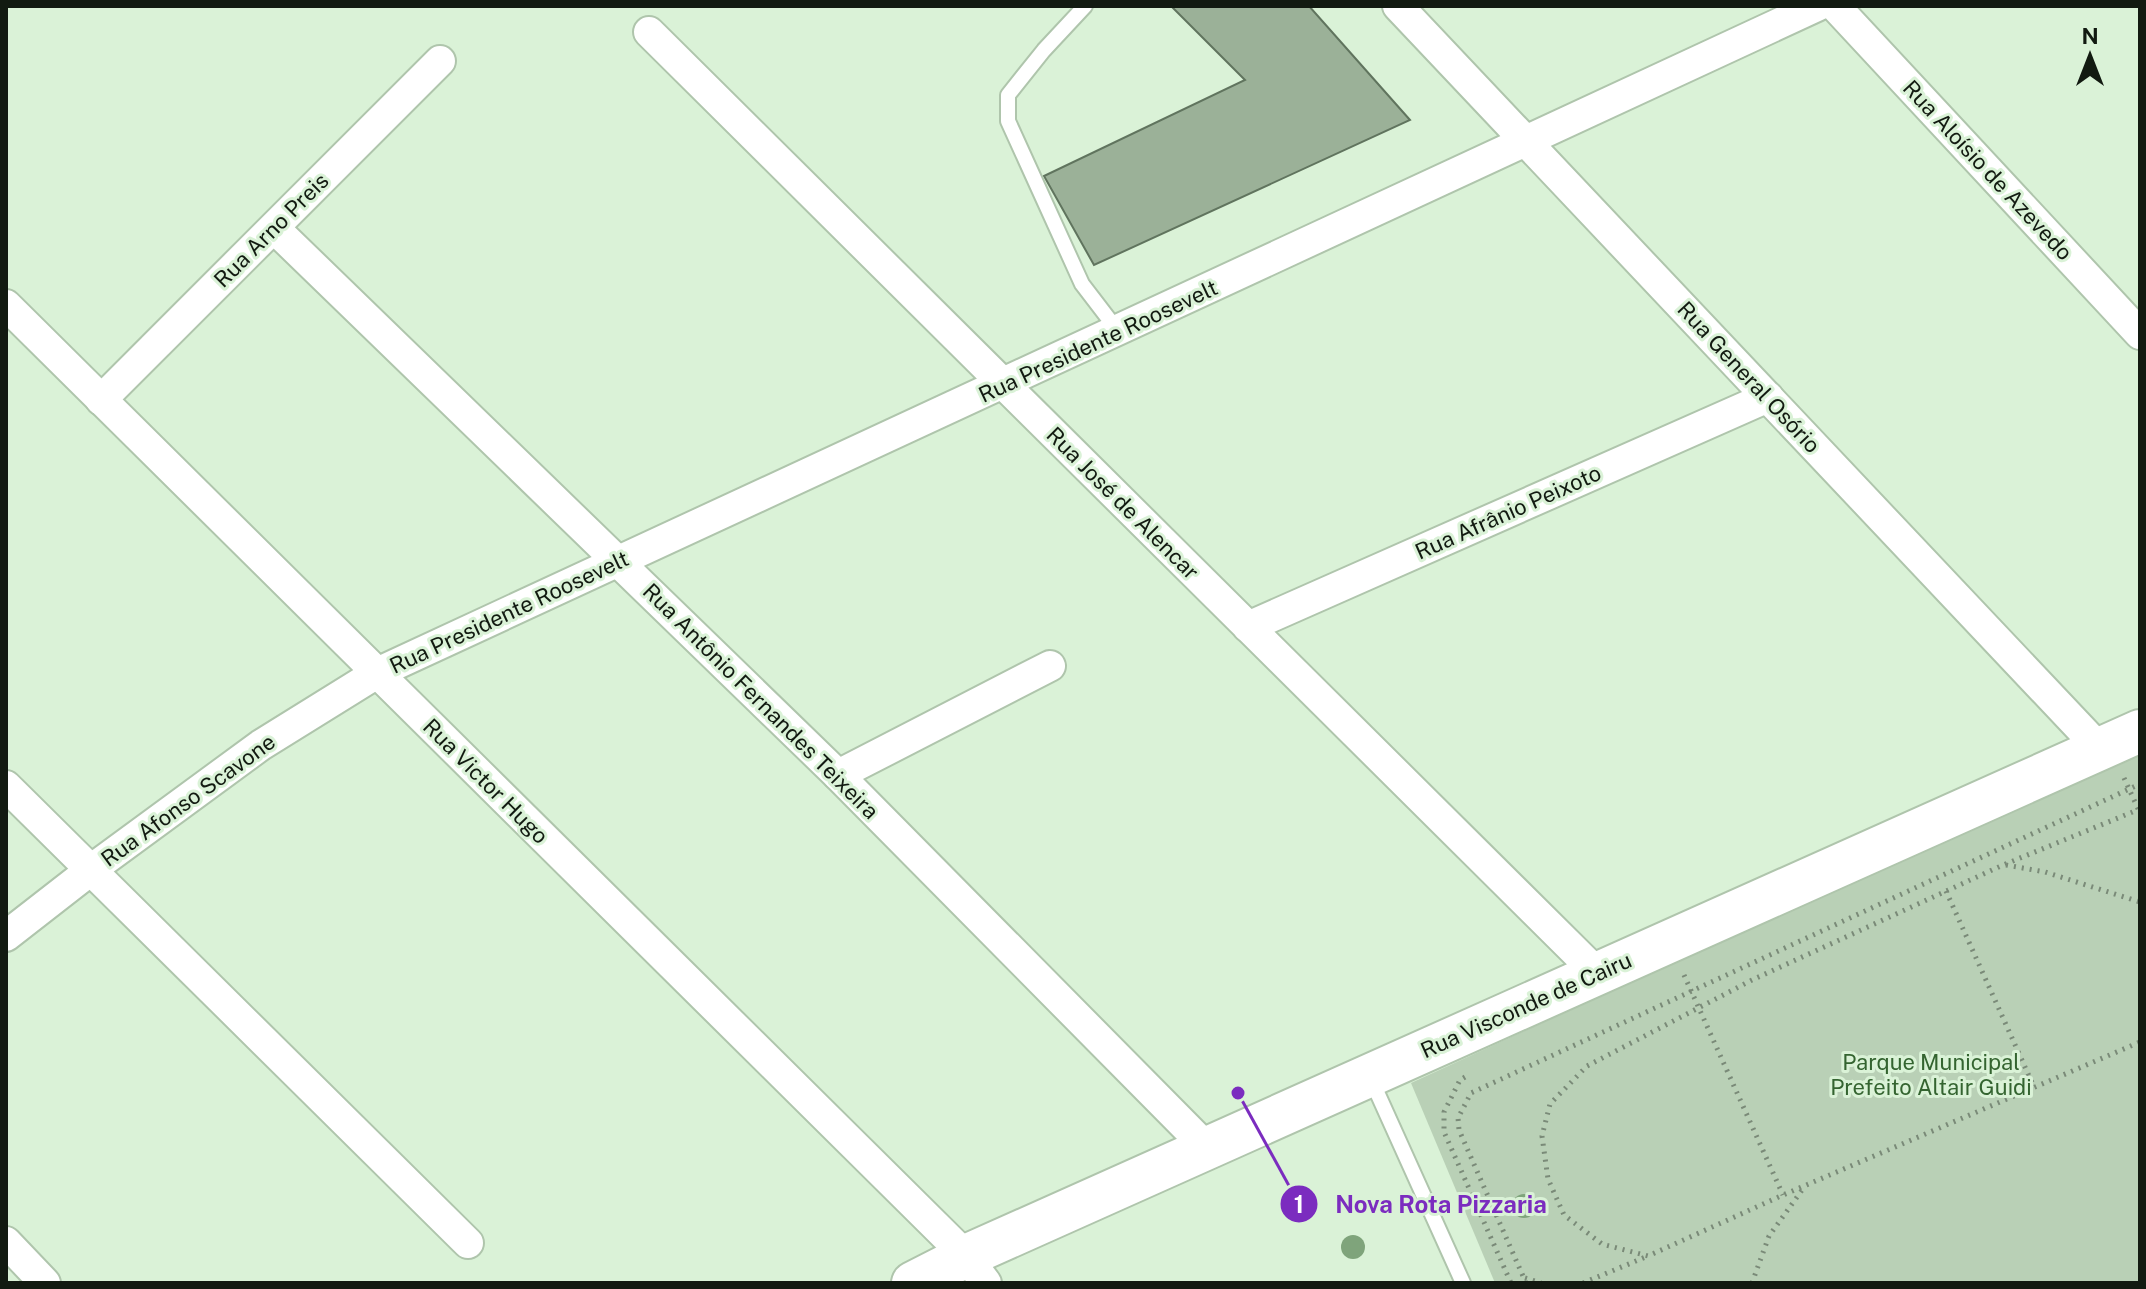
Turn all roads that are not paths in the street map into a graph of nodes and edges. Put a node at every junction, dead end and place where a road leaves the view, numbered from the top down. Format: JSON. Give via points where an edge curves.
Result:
{"nodes":[{"id":1,"x":1085,"y":6,"type":"edge"},
{"id":2,"x":1398,"y":6,"type":"edge"},
{"id":3,"x":1817,"y":6,"type":"edge"},
{"id":4,"x":1835,"y":6,"type":"edge"},
{"id":5,"x":649,"y":32,"type":"dead end"},
{"id":6,"x":440,"y":61,"type":"dead end"},
{"id":7,"x":1526,"y":142,"type":"junction"},
{"id":8,"x":274,"y":228,"type":"junction"},
{"id":9,"x":6,"y":305,"type":"edge"},
{"id":10,"x":1118,"y":331,"type":"junction"},
{"id":11,"x":2140,"y":334,"type":"edge"},
{"id":12,"x":1004,"y":385,"type":"junction"},
{"id":13,"x":1768,"y":397,"type":"junction"},
{"id":14,"x":101,"y":400,"type":"junction"},
{"id":15,"x":619,"y":561,"type":"junction"},
{"id":16,"x":1248,"y":627,"type":"junction"},
{"id":17,"x":1050,"y":666,"type":"dead end"},
{"id":18,"x":377,"y":673,"type":"junction"},
{"id":19,"x":2123,"y":756,"type":"edge"},
{"id":20,"x":838,"y":775,"type":"junction"},
{"id":21,"x":6,"y":786,"type":"edge"},
{"id":22,"x":92,"y":869,"type":"junction"},
{"id":23,"x":6,"y":936,"type":"edge"},
{"id":24,"x":1598,"y":974,"type":"junction"},
{"id":25,"x":1369,"y":1075,"type":"junction"},
{"id":26,"x":1207,"y":1148,"type":"junction"},
{"id":27,"x":6,"y":1242,"type":"edge"},
{"id":28,"x":468,"y":1243,"type":"dead end"},
{"id":29,"x":976,"y":1270,"type":"edge"},
{"id":30,"x":45,"y":1283,"type":"edge"},
{"id":31,"x":913,"y":1283,"type":"edge"},
{"id":32,"x":1463,"y":1283,"type":"edge"}],
"edges":[{"from":1,"to":10,"type":"lane","via":[[1008,95],[1008,121],[1082,284]]},
{"from":2,"to":7,"type":"street","name":"Rua General Osório"},
{"from":3,"to":7,"type":"street","name":"Rua Presidente Roosevelt"},
{"from":4,"to":11,"type":"street","name":"Rua Aloísio de Azevedo"},
{"from":5,"to":12,"type":"street","name":"Rua José de Alencar"},
{"from":6,"to":8,"type":"street","name":"Rua Arno Preis"},
{"from":7,"to":10,"type":"street","name":"Rua Presidente Roosevelt"},
{"from":7,"to":13,"type":"street","name":"Rua General Osório"},
{"from":8,"to":14,"type":"street","name":"Rua Arno Preis"},
{"from":8,"to":15,"type":"street","name":"Rua Antônio Fernandes Teixeira"},
{"from":9,"to":14,"type":"street","name":"Rua Victor Hugo"},
{"from":10,"to":12,"type":"street","name":"Rua Presidente Roosevelt"},
{"from":12,"to":15,"type":"street","name":"Rua Presidente Roosevelt"},
{"from":12,"to":16,"type":"street","name":"Rua José de Alencar"},
{"from":13,"to":16,"type":"street","name":"Rua Afrânio Peixoto"},
{"from":13,"to":19,"type":"street","name":"Rua General Osório"},
{"from":14,"to":18,"type":"street","name":"Rua Victor Hugo"},
{"from":15,"to":18,"type":"street","name":"Rua Presidente Roosevelt"},
{"from":15,"to":20,"type":"street","name":"Rua Antônio Fernandes Teixeira"},
{"from":16,"to":24,"type":"street","name":"Rua José de Alencar"},
{"from":17,"to":20,"type":"street"},
{"from":18,"to":22,"type":"street","name":"Rua Afonso Scavone","via":[[261,745]]},
{"from":18,"to":29,"type":"street","name":"Rua Victor Hugo"},
{"from":19,"to":24,"type":"street","name":"Rua Visconde de Cairu"},
{"from":20,"to":26,"type":"street","name":"Rua Antônio Fernandes Teixeira"},
{"from":21,"to":22,"type":"street"},
{"from":22,"to":23,"type":"street","name":"Rua Afonso Scavone"},
{"from":22,"to":28,"type":"street"},
{"from":24,"to":25,"type":"street","name":"Rua Visconde de Cairu"},
{"from":25,"to":26,"type":"street","name":"Rua Visconde de Cairu"},
{"from":25,"to":32,"type":"lane"},
{"from":26,"to":29,"type":"street","name":"Rua Visconde de Cairu"},
{"from":27,"to":30,"type":"street"},
{"from":29,"to":31,"type":"street","name":"Rua Visconde de Cairu"}]}
